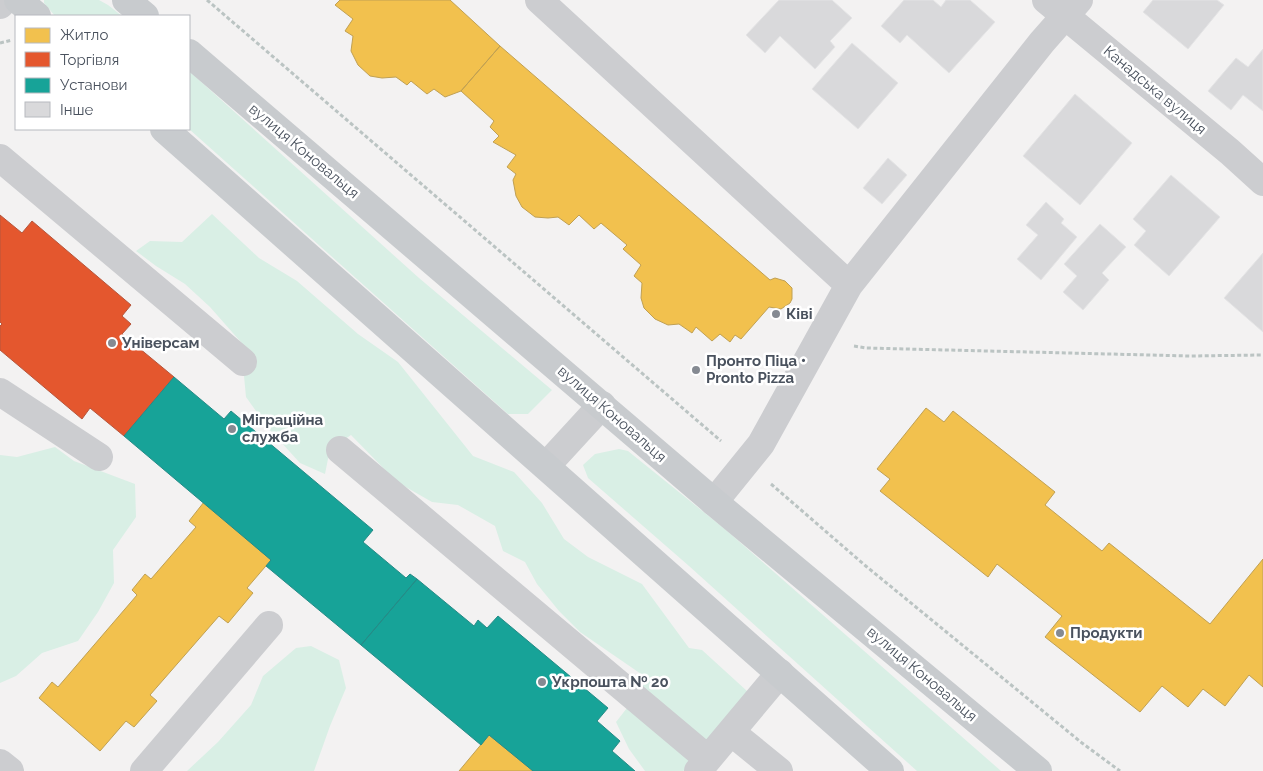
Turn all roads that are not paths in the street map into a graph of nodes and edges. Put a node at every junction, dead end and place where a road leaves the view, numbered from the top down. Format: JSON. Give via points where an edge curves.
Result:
{"nodes":[{"id":1,"x":5,"y":0,"type":"edge"},
{"id":2,"x":18,"y":0,"type":"edge"},
{"id":3,"x":126,"y":0,"type":"edge"},
{"id":4,"x":539,"y":0,"type":"edge"},
{"id":5,"x":0,"y":5,"type":"edge"},
{"id":6,"x":1063,"y":5,"type":"edge"},
{"id":7,"x":36,"y":15,"type":"edge"},
{"id":8,"x":144,"y":15,"type":"edge"},
{"id":9,"x":190,"y":54,"type":"edge"},
{"id":10,"x":165,"y":130,"type":"edge"},
{"id":11,"x":0,"y":158,"type":"edge"},
{"id":12,"x":1263,"y":182,"type":"edge"},
{"id":13,"x":849,"y":285,"type":"junction"},
{"id":14,"x":243,"y":362,"type":"dead end"},
{"id":15,"x":0,"y":392,"type":"edge"},
{"id":16,"x":602,"y":405,"type":"junction"},
{"id":17,"x":340,"y":450,"type":"dead end"},
{"id":18,"x":99,"y":457,"type":"dead end"},
{"id":19,"x":546,"y":466,"type":"junction"},
{"id":20,"x":714,"y":502,"type":"junction"},
{"id":21,"x":269,"y":625,"type":"dead end"},
{"id":22,"x":780,"y":673,"type":"junction"},
{"id":23,"x":731,"y":732,"type":"junction"},
{"id":24,"x":0,"y":763,"type":"edge"},
{"id":25,"x":703,"y":765,"type":"edge"},
{"id":26,"x":10,"y":771,"type":"edge"},
{"id":27,"x":144,"y":771,"type":"edge"},
{"id":28,"x":779,"y":771,"type":"edge"},
{"id":29,"x":890,"y":771,"type":"edge"},
{"id":30,"x":1038,"y":771,"type":"edge"}],
"edges":[{"from":1,"to":5,"type":"street"},
{"from":2,"to":7,"type":"main road"},
{"from":3,"to":8,"type":"main road"},
{"from":4,"to":13,"type":"street"},
{"from":6,"to":12,"type":"street","name":"Канадська вулиця"},
{"from":6,"to":13,"type":"street","via":[[1036,50]]},
{"from":9,"to":16,"type":"main road","name":"вулиця Коновальця"},
{"from":10,"to":19,"type":"main road"},
{"from":11,"to":14,"type":"street"},
{"from":13,"to":20,"type":"street","via":[[761,444]]},
{"from":15,"to":18,"type":"street"},
{"from":16,"to":19,"type":"street"},
{"from":16,"to":20,"type":"main road","name":"вулиця Коновальця"},
{"from":17,"to":25,"type":"street"},
{"from":19,"to":22,"type":"main road"},
{"from":20,"to":30,"type":"main road","name":"вулиця Коновальця"},
{"from":21,"to":27,"type":"street"},
{"from":22,"to":23,"type":"street"},
{"from":22,"to":29,"type":"main road"},
{"from":23,"to":25,"type":"street"},
{"from":23,"to":28,"type":"street"},
{"from":24,"to":26,"type":"street"}]}
